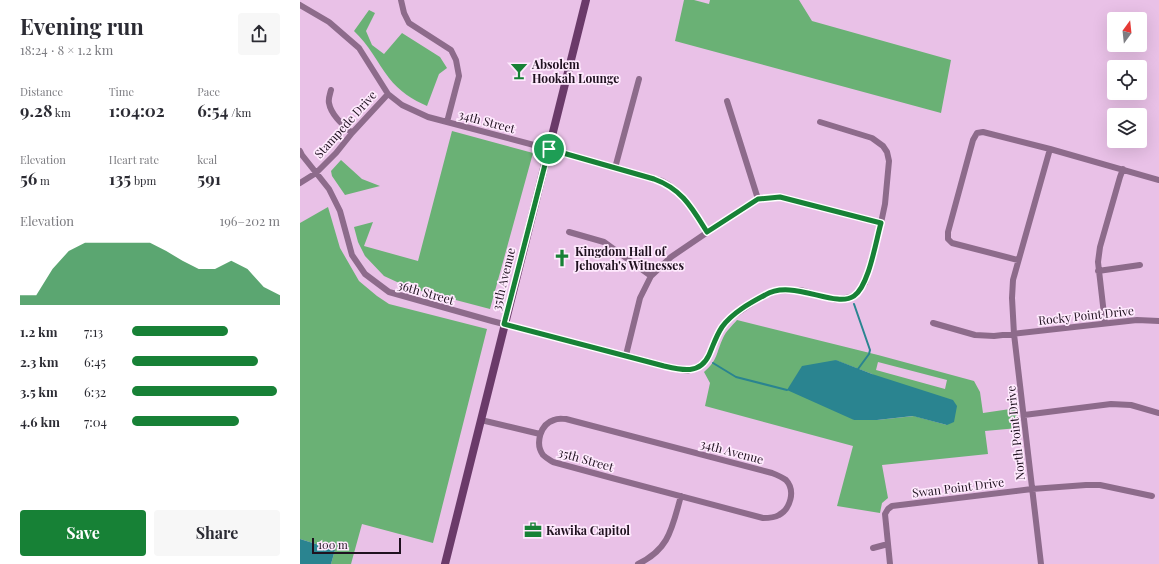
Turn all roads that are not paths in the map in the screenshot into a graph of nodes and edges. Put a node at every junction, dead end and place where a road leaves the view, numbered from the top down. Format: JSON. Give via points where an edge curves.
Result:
{"nodes":[{"id":1,"x":401,"y":0,"type":"edge"},
{"id":2,"x":586,"y":0,"type":"edge"},
{"id":3,"x":302,"y":3,"type":"edge"},
{"id":4,"x":639,"y":79,"type":"dead end"},
{"id":5,"x":331,"y":90,"type":"dead end"},
{"id":6,"x":388,"y":94,"type":"junction"},
{"id":7,"x":727,"y":101,"type":"dead end"},
{"id":8,"x":447,"y":122,"type":"junction"},
{"id":9,"x":820,"y":122,"type":"dead end"},
{"id":10,"x":352,"y":133,"type":"junction"},
{"id":11,"x":549,"y":149,"type":"junction"},
{"id":12,"x":1050,"y":149,"type":"junction"},
{"id":13,"x":300,"y":150,"type":"edge"},
{"id":14,"x":615,"y":168,"type":"junction"},
{"id":15,"x":1123,"y":170,"type":"junction"},
{"id":16,"x":316,"y":173,"type":"junction"},
{"id":17,"x":1159,"y":180,"type":"edge"},
{"id":18,"x":300,"y":183,"type":"edge"},
{"id":19,"x":758,"y":199,"type":"junction"},
{"id":20,"x":881,"y":223,"type":"junction"},
{"id":21,"x":569,"y":232,"type":"dead end"},
{"id":22,"x":707,"y":232,"type":"junction"},
{"id":23,"x":1018,"y":260,"type":"junction"},
{"id":24,"x":1140,"y":265,"type":"dead end"},
{"id":25,"x":1098,"y":271,"type":"junction"},
{"id":26,"x":652,"y":276,"type":"junction"},
{"id":27,"x":1159,"y":321,"type":"edge"},
{"id":28,"x":933,"y":323,"type":"dead end"},
{"id":29,"x":1105,"y":323,"type":"junction"},
{"id":30,"x":504,"y":324,"type":"junction"},
{"id":31,"x":1014,"y":334,"type":"junction"},
{"id":32,"x":626,"y":355,"type":"junction"},
{"id":33,"x":1159,"y":413,"type":"edge"},
{"id":34,"x":1024,"y":414,"type":"junction"},
{"id":35,"x":481,"y":420,"type":"junction"},
{"id":36,"x":540,"y":434,"type":"junction"},
{"id":37,"x":1032,"y":489,"type":"junction"},
{"id":38,"x":681,"y":496,"type":"junction"},
{"id":39,"x":1152,"y":496,"type":"dead end"},
{"id":40,"x":888,"y":544,"type":"junction"},
{"id":41,"x":873,"y":548,"type":"dead end"},
{"id":42,"x":646,"y":562,"type":"edge"},
{"id":43,"x":446,"y":564,"type":"edge"},
{"id":44,"x":638,"y":564,"type":"edge"},
{"id":45,"x":890,"y":564,"type":"edge"},
{"id":46,"x":1041,"y":564,"type":"edge"}],
"edges":[{"from":1,"to":8,"type":"street","via":[[409,23],[451,50],[456,60],[459,76]]},
{"from":2,"to":11,"type":"main road","name":"35th Avenue"},
{"from":3,"to":6,"type":"street","via":[[360,48]]},
{"from":4,"to":14,"type":"street"},
{"from":5,"to":10,"type":"street","via":[[329,102],[333,112]]},
{"from":6,"to":8,"type":"street","name":"34th Street","via":[[402,105],[428,117]]},
{"from":6,"to":10,"type":"street","name":"Stampede Drive"},
{"from":7,"to":19,"type":"street"},
{"from":8,"to":11,"type":"street","name":"34th Street"},
{"from":9,"to":20,"type":"street","via":[[872,138],[887,152],[889,169]]},
{"from":10,"to":16,"type":"street","name":"Stampede Drive"},
{"from":11,"to":14,"type":"street","name":"34th Street"},
{"from":11,"to":30,"type":"main road","name":"35th Avenue"},
{"from":12,"to":15,"type":"street"},
{"from":12,"to":23,"type":"street","name":"North Point Drive"},
{"from":12,"to":23,"type":"street","via":[[983,132],[977,133],[973,140],[948,239],[952,244]]},
{"from":13,"to":16,"type":"street","name":"36th Street"},
{"from":14,"to":22,"type":"street","name":"34th Street","via":[[672,187],[685,199]]},
{"from":15,"to":17,"type":"street"},
{"from":15,"to":25,"type":"street","via":[[1100,247]]},
{"from":16,"to":18,"type":"street","name":"Stampede Drive"},
{"from":16,"to":30,"type":"street","name":"36th Street","via":[[329,189],[340,211],[352,255],[365,274],[389,292]]},
{"from":19,"to":20,"type":"street","via":[[780,197]]},
{"from":19,"to":22,"type":"street"},
{"from":20,"to":32,"type":"street","via":[[865,282],[855,296],[836,300],[800,290],[767,293],[730,318],[721,328],[709,356],[702,364],[688,371]]},
{"from":21,"to":26,"type":"street","via":[[604,242]]},
{"from":22,"to":26,"type":"street","via":[[671,257]]},
{"from":23,"to":31,"type":"street","name":"North Point Drive","via":[[1012,298]]},
{"from":24,"to":25,"type":"street"},
{"from":25,"to":29,"type":"street"},
{"from":26,"to":32,"type":"street","via":[[640,298]]},
{"from":27,"to":29,"type":"street","name":"Rocky Point Drive"},
{"from":28,"to":31,"type":"street","name":"Rocky Point Drive","via":[[984,336]]},
{"from":29,"to":31,"type":"street","name":"Rocky Point Drive"},
{"from":30,"to":32,"type":"street"},
{"from":30,"to":35,"type":"main road","name":"35th Avenue"},
{"from":31,"to":34,"type":"street","name":"North Point Drive"},
{"from":33,"to":34,"type":"street","via":[[1131,405],[1111,404]]},
{"from":34,"to":37,"type":"street","name":"North Point Drive"},
{"from":35,"to":36,"type":"street"},
{"from":35,"to":43,"type":"main road","name":"35th Avenue"},
{"from":36,"to":38,"type":"street","name":"35th Street","via":[[541,451],[547,459]]},
{"from":36,"to":38,"type":"street","name":"34th Avenue","via":[[544,426],[554,420],[566,419],[587,423],[772,473],[786,481],[791,492],[788,507],[772,518],[763,518]]},
{"from":37,"to":39,"type":"street","name":"Swan Point Drive","via":[[1100,485]]},
{"from":37,"to":40,"type":"street","name":"Swan Point Drive","via":[[892,506],[885,514]]},
{"from":37,"to":46,"type":"street","name":"North Point Drive"},
{"from":38,"to":42,"type":"street","via":[[669,535]]},
{"from":40,"to":41,"type":"street"},
{"from":40,"to":45,"type":"street"},
{"from":42,"to":44,"type":"street"}]}
